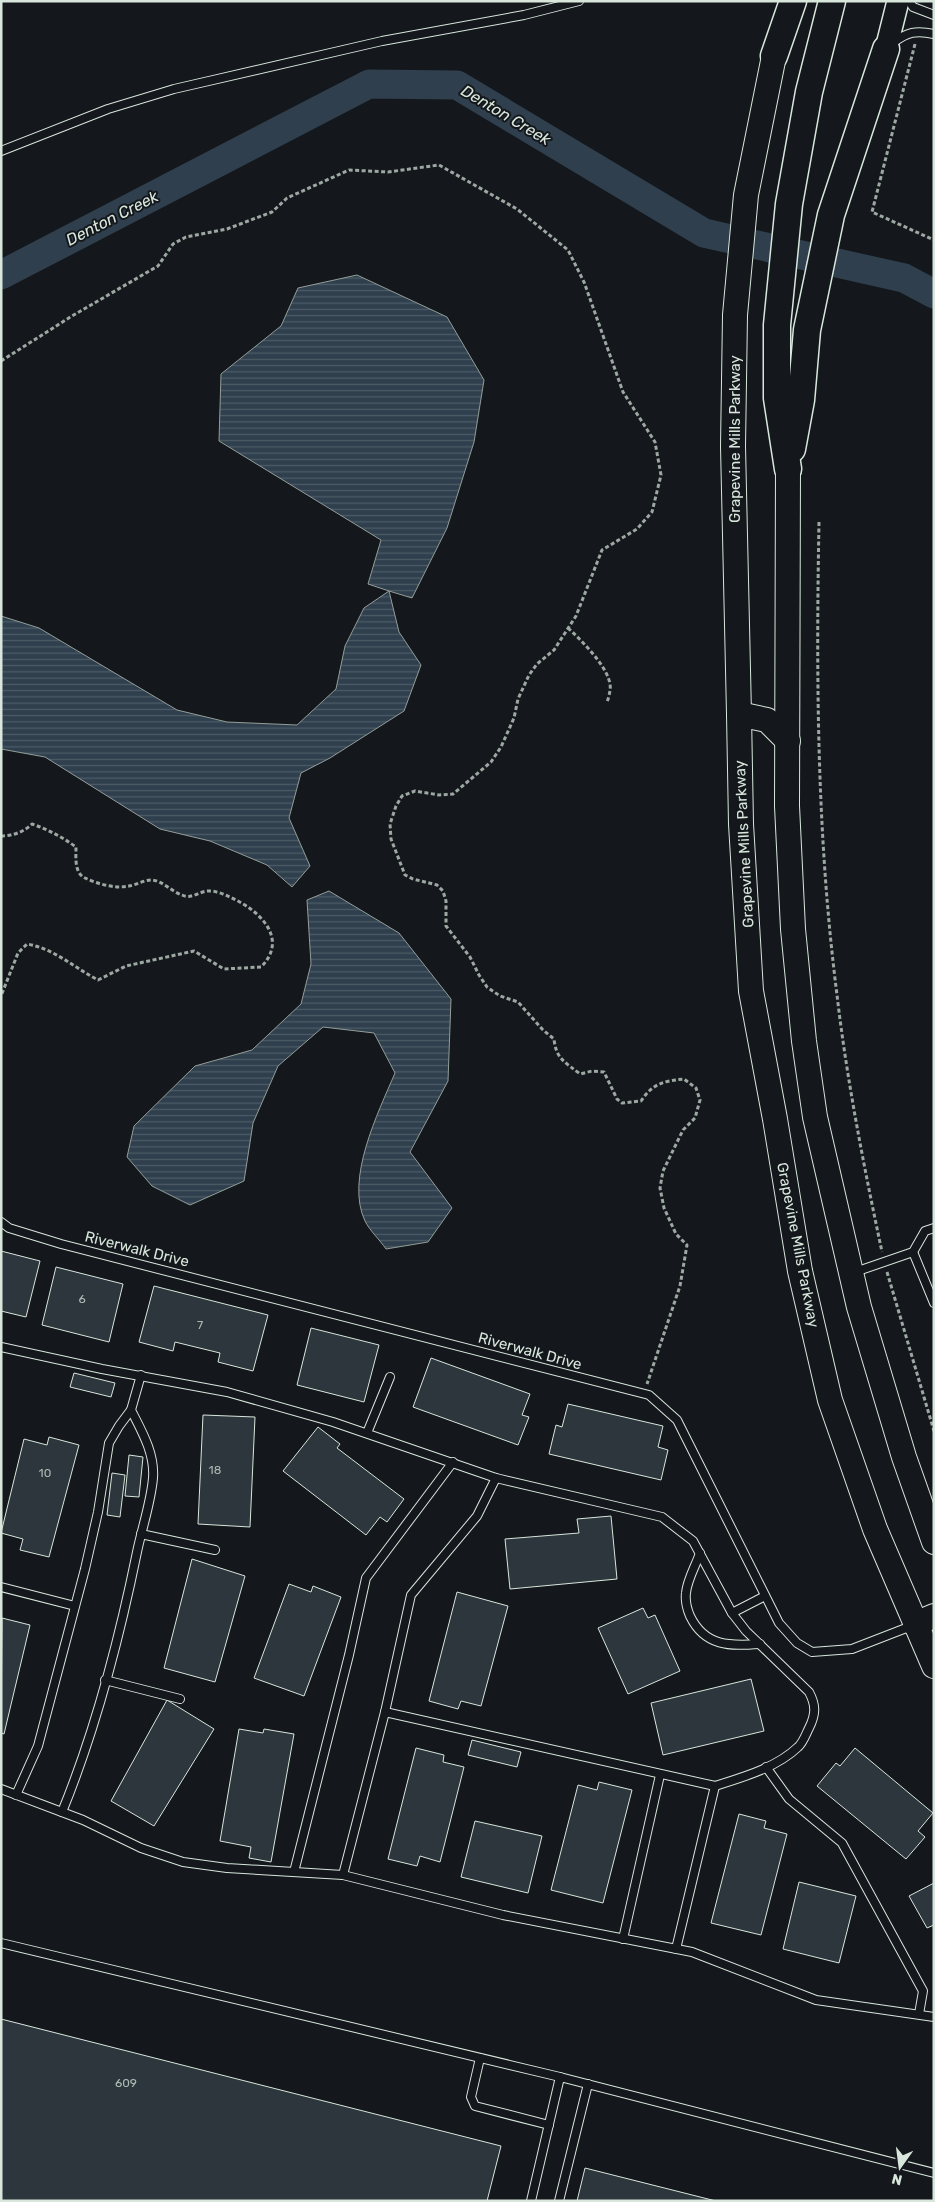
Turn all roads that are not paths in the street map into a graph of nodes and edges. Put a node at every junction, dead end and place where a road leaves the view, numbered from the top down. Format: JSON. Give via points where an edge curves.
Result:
{"nodes":[{"id":1,"x":578,"y":1,"type":"edge"},
{"id":2,"x":779,"y":1,"type":"edge"},
{"id":3,"x":793,"y":1,"type":"edge"},
{"id":4,"x":832,"y":1,"type":"edge"},
{"id":5,"x":898,"y":1,"type":"edge"},
{"id":6,"x":909,"y":1,"type":"edge"},
{"id":7,"x":934,"y":15,"type":"edge"},
{"id":8,"x":934,"y":34,"type":"edge"},
{"id":9,"x":886,"y":49,"type":"junction"},
{"id":10,"x":774,"y":56,"type":"junction"},
{"id":11,"x":1,"y":152,"type":"edge"},
{"id":12,"x":788,"y":469,"type":"junction"},
{"id":13,"x":739,"y":714,"type":"junction"},
{"id":14,"x":788,"y":741,"type":"junction"},
{"id":15,"x":1,"y":1222,"type":"edge"},
{"id":16,"x":934,"y":1228,"type":"edge"},
{"id":17,"x":913,"y":1252,"type":"junction"},
{"id":18,"x":850,"y":1274,"type":"junction"},
{"id":19,"x":934,"y":1276,"type":"edge"},
{"id":20,"x":925,"y":1279,"type":"junction"},
{"id":21,"x":934,"y":1303,"type":"edge"},
{"id":22,"x":1,"y":1347,"type":"edge"},
{"id":23,"x":140,"y":1375,"type":"junction"},
{"id":24,"x":390,"y":1377,"type":"dead end"},
{"id":25,"x":131,"y":1410,"type":"junction"},
{"id":26,"x":367,"y":1433,"type":"junction"},
{"id":27,"x":453,"y":1462,"type":"junction"},
{"id":28,"x":496,"y":1478,"type":"junction"},
{"id":29,"x":141,"y":1534,"type":"junction"},
{"id":30,"x":934,"y":1542,"type":"edge"},
{"id":31,"x":215,"y":1550,"type":"dead end"},
{"id":32,"x":700,"y":1553,"type":"junction"},
{"id":33,"x":1,"y":1587,"type":"edge"},
{"id":34,"x":765,"y":1596,"type":"junction"},
{"id":35,"x":75,"y":1606,"type":"junction"},
{"id":36,"x":732,"y":1613,"type":"junction"},
{"id":37,"x":925,"y":1620,"type":"edge"},
{"id":38,"x":760,"y":1644,"type":"junction"},
{"id":39,"x":934,"y":1666,"type":"edge"},
{"id":40,"x":105,"y":1680,"type":"junction"},
{"id":41,"x":180,"y":1699,"type":"dead end"},
{"id":42,"x":385,"y":1712,"type":"junction"},
{"id":43,"x":766,"y":1767,"type":"junction"},
{"id":44,"x":660,"y":1775,"type":"junction"},
{"id":45,"x":715,"y":1786,"type":"junction"},
{"id":46,"x":1,"y":1789,"type":"edge"},
{"id":47,"x":16,"y":1795,"type":"junction"},
{"id":48,"x":62,"y":1812,"type":"junction"},
{"id":49,"x":294,"y":1872,"type":"junction"},
{"id":50,"x":343,"y":1875,"type":"junction"},
{"id":51,"x":623,"y":1939,"type":"junction"},
{"id":52,"x":1,"y":1943,"type":"edge"},
{"id":53,"x":676,"y":1949,"type":"junction"},
{"id":54,"x":919,"y":2014,"type":"junction"},
{"id":55,"x":934,"y":2017,"type":"edge"},
{"id":56,"x":480,"y":2058,"type":"junction"},
{"id":57,"x":560,"y":2077,"type":"junction"},
{"id":58,"x":588,"y":2084,"type":"junction"},
{"id":59,"x":549,"y":2125,"type":"junction"},
{"id":60,"x":934,"y":2173,"type":"edge"},
{"id":61,"x":531,"y":2201,"type":"edge"},
{"id":62,"x":559,"y":2201,"type":"edge"}],
"edges":[{"from":1,"to":11,"type":"lane","via":[[524,15],[382,41],[174,89],[108,109]]},
{"from":2,"to":10,"type":"highway"},
{"from":3,"to":10,"type":"highway","name":"Grapevine Mills Parkway"},
{"from":4,"to":12,"type":"highway","via":[[809,92],[789,204],[777,324],[777,398]]},
{"from":5,"to":9,"type":"main road"},
{"from":6,"to":7,"type":"lane","via":[[913,7]]},
{"from":8,"to":9,"type":"lane","via":[[920,31],[906,34]]},
{"from":9,"to":12,"type":"highway","via":[[831,215],[807,330],[801,400]]},
{"from":10,"to":13,"type":"main road","name":"Grapevine Mills Parkway","via":[[746,195],[736,315],[733,446]]},
{"from":12,"to":14,"type":"main road"},
{"from":13,"to":14,"type":"main road","via":[[766,720]]},
{"from":13,"to":37,"type":"main road","name":"Grapevine Mills Parkway","via":[[741,824],[751,991],[800,1271],[830,1400],[875,1528]]},
{"from":14,"to":18,"type":"main road","via":[[787,806],[793,929],[804,1041],[815,1117]]},
{"from":15,"to":34,"type":"lane","name":"Riverwalk Drive","via":[[9,1228],[61,1244],[649,1395],[677,1420]]},
{"from":16,"to":17,"type":"lane","via":[[925,1231]]},
{"from":17,"to":18,"type":"lane"},
{"from":17,"to":20,"type":"lane"},
{"from":18,"to":30,"type":"main road","via":[[904,1457]]},
{"from":19,"to":20,"type":"lane"},
{"from":20,"to":21,"type":"lane"},
{"from":22,"to":23,"type":"lane"},
{"from":23,"to":25,"type":"lane"},
{"from":23,"to":26,"type":"lane","via":[[227,1392]]},
{"from":24,"to":26,"type":"lane"},
{"from":25,"to":29,"type":"lane","via":[[147,1442],[153,1477]]},
{"from":25,"to":35,"type":"lane","via":[[109,1443],[98,1512]]},
{"from":26,"to":27,"type":"lane"},
{"from":27,"to":28,"type":"lane"},
{"from":27,"to":49,"type":"lane","via":[[366,1578]]},
{"from":28,"to":32,"type":"lane","via":[[662,1517],[693,1541]]},
{"from":28,"to":42,"type":"lane","via":[[476,1516],[411,1595]]},
{"from":29,"to":31,"type":"lane"},
{"from":29,"to":40,"type":"lane"},
{"from":32,"to":36,"type":"lane"},
{"from":32,"to":38,"type":"lane","via":[[686,1593],[687,1608],[696,1627],[713,1641],[732,1646]]},
{"from":33,"to":35,"type":"lane"},
{"from":34,"to":36,"type":"lane"},
{"from":34,"to":37,"type":"lane","name":"Riverwalk Drive","via":[[779,1624],[797,1643],[812,1652],[852,1649]]},
{"from":35,"to":47,"type":"lane","via":[[38,1746]]},
{"from":36,"to":38,"type":"lane"},
{"from":37,"to":39,"type":"main road","name":"Grapevine Mills Parkway"},
{"from":38,"to":43,"type":"lane","via":[[809,1692],[816,1704],[813,1720],[799,1746]]},
{"from":40,"to":41,"type":"lane"},
{"from":40,"to":48,"type":"lane","via":[[82,1764]]},
{"from":42,"to":44,"type":"lane"},
{"from":42,"to":50,"type":"lane"},
{"from":43,"to":45,"type":"lane"},
{"from":43,"to":54,"type":"lane","via":[[789,1799],[842,1843],[923,1991]]},
{"from":44,"to":45,"type":"lane"},
{"from":44,"to":51,"type":"lane"},
{"from":45,"to":53,"type":"lane"},
{"from":46,"to":47,"type":"lane"},
{"from":47,"to":48,"type":"lane"},
{"from":48,"to":49,"type":"lane","via":[[141,1848],[183,1862]]},
{"from":49,"to":50,"type":"lane"},
{"from":50,"to":51,"type":"lane","via":[[503,1915]]},
{"from":51,"to":53,"type":"lane"},
{"from":52,"to":56,"type":"lane"},
{"from":53,"to":54,"type":"lane","via":[[692,1952],[816,2000]]},
{"from":54,"to":55,"type":"lane"},
{"from":56,"to":57,"type":"lane"},
{"from":56,"to":59,"type":"lane","via":[[471,2097],[476,2106]]},
{"from":57,"to":58,"type":"lane"},
{"from":57,"to":59,"type":"lane"},
{"from":58,"to":60,"type":"lane"},
{"from":58,"to":62,"type":"lane"},
{"from":59,"to":61,"type":"lane"}]}
